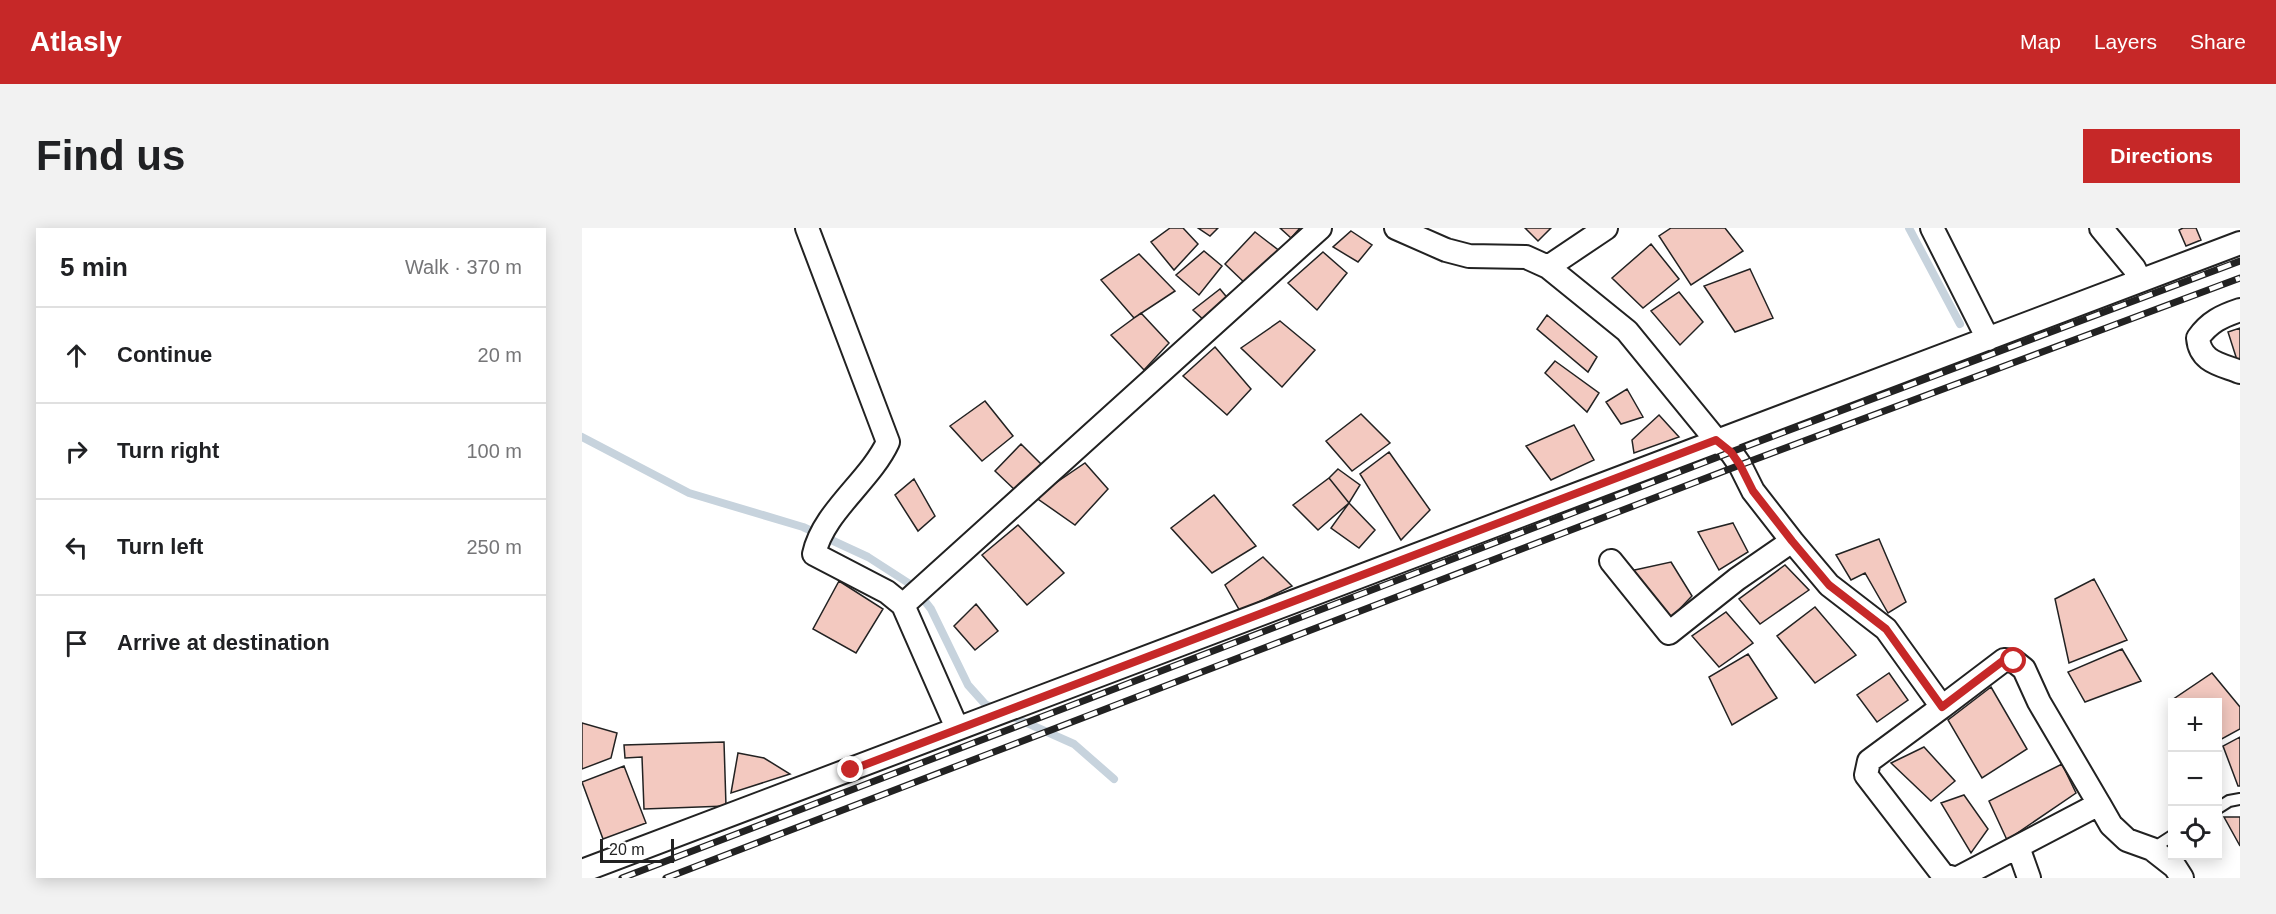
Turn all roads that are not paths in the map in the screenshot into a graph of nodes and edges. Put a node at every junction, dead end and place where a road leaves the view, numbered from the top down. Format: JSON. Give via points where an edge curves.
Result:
{"nodes":[{"id":1,"x":807,"y":228,"type":"edge"},
{"id":2,"x":1320,"y":228,"type":"edge"},
{"id":3,"x":1396,"y":228,"type":"edge"},
{"id":4,"x":1606,"y":228,"type":"edge"},
{"id":5,"x":1932,"y":228,"type":"edge"},
{"id":6,"x":2101,"y":228,"type":"edge"},
{"id":7,"x":2240,"y":243,"type":"edge"},
{"id":8,"x":1548,"y":267,"type":"junction"},
{"id":9,"x":2140,"y":280,"type":"junction"},
{"id":10,"x":2240,"y":310,"type":"edge"},
{"id":11,"x":1989,"y":339,"type":"junction"},
{"id":12,"x":2240,"y":372,"type":"edge"},
{"id":13,"x":1716,"y":440,"type":"junction"},
{"id":14,"x":1792,"y":541,"type":"junction"},
{"id":15,"x":1611,"y":561,"type":"dead end"},
{"id":16,"x":905,"y":603,"type":"junction"},
{"id":17,"x":1942,"y":707,"type":"junction"},
{"id":18,"x":967,"y":725,"type":"junction"},
{"id":19,"x":2240,"y":799,"type":"edge"},
{"id":20,"x":2099,"y":804,"type":"junction"},
{"id":21,"x":2220,"y":806,"type":"edge"},
{"id":22,"x":2168,"y":839,"type":"edge"},
{"id":23,"x":2018,"y":848,"type":"junction"},
{"id":24,"x":2152,"y":849,"type":"junction"},
{"id":25,"x":582,"y":871,"type":"edge"},
{"id":26,"x":1956,"y":878,"type":"edge"},
{"id":27,"x":2029,"y":878,"type":"edge"},
{"id":28,"x":2182,"y":878,"type":"edge"}],
"edges":[{"from":1,"to":16,"type":"street","via":[[888,442],[831,518],[814,554]]},
{"from":2,"to":16,"type":"street"},
{"from":3,"to":8,"type":"street","via":[[1469,256],[1526,257]]},
{"from":4,"to":8,"type":"street"},
{"from":5,"to":11,"type":"street"},
{"from":6,"to":9,"type":"street"},
{"from":7,"to":9,"type":"street"},
{"from":8,"to":13,"type":"street","via":[[1627,331]]},
{"from":9,"to":11,"type":"street"},
{"from":10,"to":12,"type":"street","via":[[2207,326],[2198,338],[2199,349],[2207,359]]},
{"from":11,"to":13,"type":"street"},
{"from":13,"to":14,"type":"street","via":[[1736,458],[1753,491]]},
{"from":13,"to":18,"type":"street"},
{"from":14,"to":15,"type":"street","via":[[1669,633]]},
{"from":14,"to":17,"type":"street","via":[[1829,585],[1886,629]]},
{"from":16,"to":18,"type":"street"},
{"from":17,"to":20,"type":"street","via":[[2004,660],[2014,661],[2024,669]]},
{"from":17,"to":26,"type":"street","via":[[1869,761],[1866,775],[1943,875]]},
{"from":18,"to":25,"type":"street"},
{"from":19,"to":21,"type":"lane"},
{"from":20,"to":23,"type":"street"},
{"from":20,"to":24,"type":"street","via":[[2111,825],[2127,840]]},
{"from":22,"to":24,"type":"lane"},
{"from":23,"to":26,"type":"street"},
{"from":23,"to":27,"type":"street"},
{"from":24,"to":28,"type":"street","via":[[2175,867]]}]}
